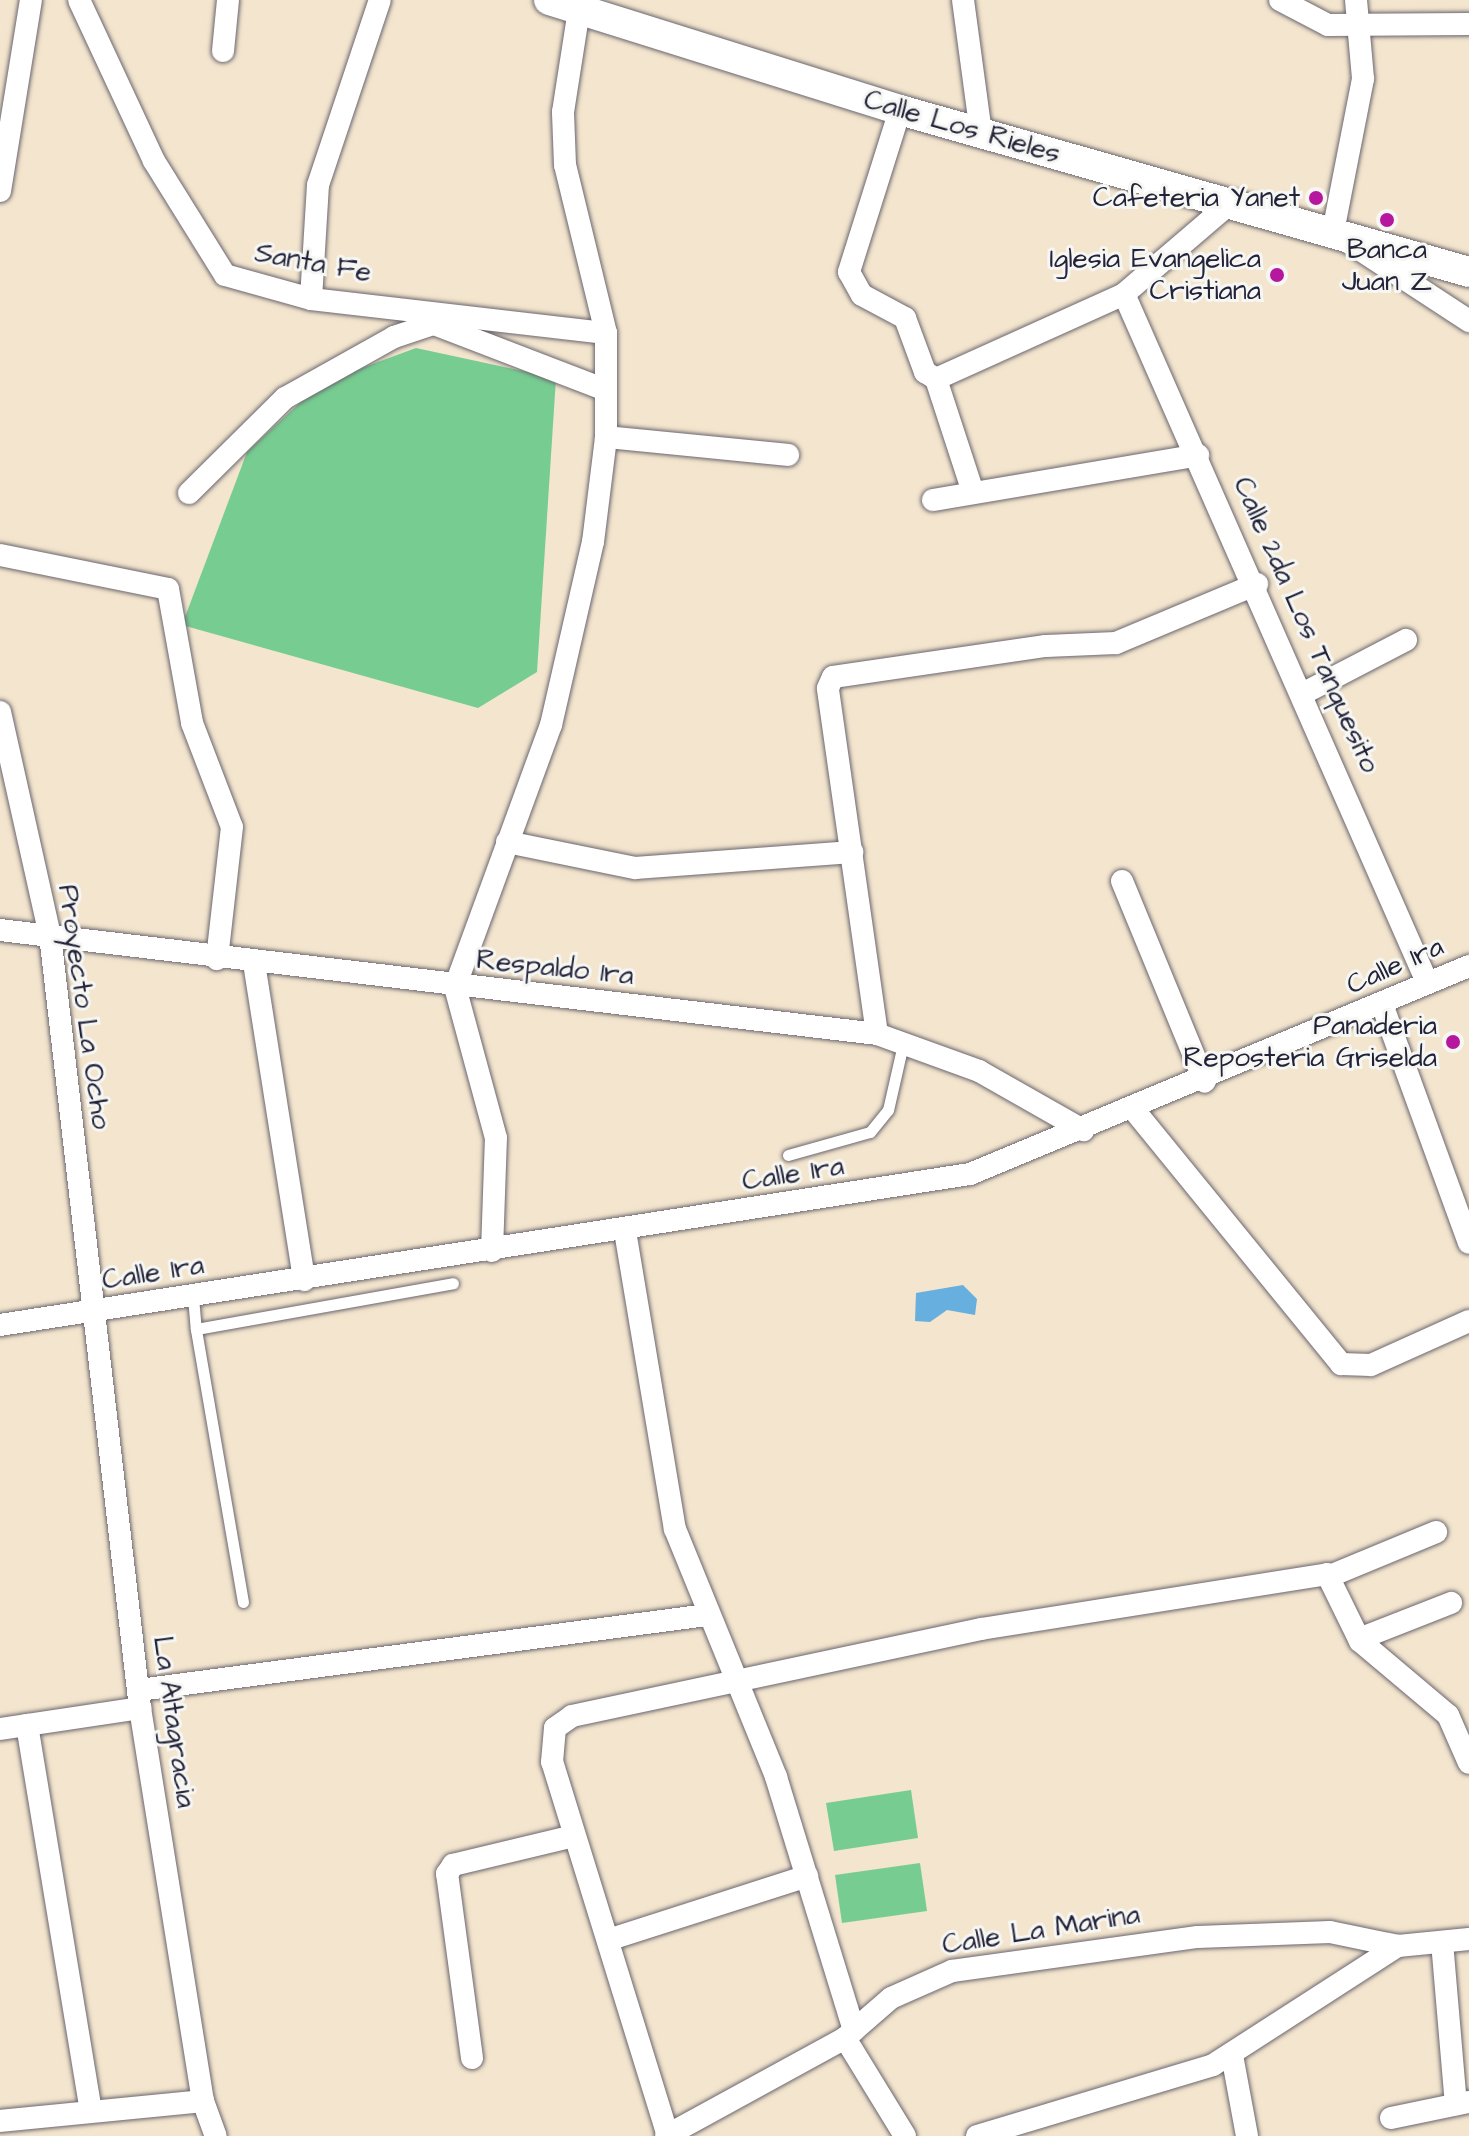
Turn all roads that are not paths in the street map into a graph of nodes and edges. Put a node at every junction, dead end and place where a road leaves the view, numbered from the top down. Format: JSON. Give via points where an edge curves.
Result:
{"nodes":[{"id":1,"x":31,"y":0,"type":"edge"},
{"id":2,"x":79,"y":0,"type":"edge"},
{"id":3,"x":228,"y":0,"type":"edge"},
{"id":4,"x":380,"y":0,"type":"edge"},
{"id":5,"x":549,"y":0,"type":"edge"},
{"id":6,"x":963,"y":0,"type":"edge"},
{"id":7,"x":1280,"y":0,"type":"edge"},
{"id":8,"x":579,"y":10,"type":"junction"},
{"id":9,"x":1356,"y":11,"type":"edge"},
{"id":10,"x":1469,"y":24,"type":"edge"},
{"id":11,"x":223,"y":51,"type":"dead end"},
{"id":12,"x":900,"y":110,"type":"junction"},
{"id":13,"x":981,"y":134,"type":"junction"},
{"id":14,"x":0,"y":191,"type":"edge"},
{"id":15,"x":1229,"y":204,"type":"junction"},
{"id":16,"x":1333,"y":232,"type":"junction"},
{"id":17,"x":1469,"y":272,"type":"edge"},
{"id":18,"x":1124,"y":294,"type":"junction"},
{"id":19,"x":311,"y":299,"type":"junction"},
{"id":20,"x":463,"y":314,"type":"junction"},
{"id":21,"x":1469,"y":321,"type":"edge"},
{"id":22,"x":434,"y":324,"type":"junction"},
{"id":23,"x":606,"y":333,"type":"junction"},
{"id":24,"x":936,"y":379,"type":"junction"},
{"id":25,"x":606,"y":390,"type":"junction"},
{"id":26,"x":606,"y":437,"type":"junction"},
{"id":27,"x":788,"y":455,"type":"dead end"},
{"id":28,"x":1198,"y":455,"type":"junction"},
{"id":29,"x":973,"y":492,"type":"junction"},
{"id":30,"x":189,"y":493,"type":"dead end"},
{"id":31,"x":933,"y":500,"type":"dead end"},
{"id":32,"x":0,"y":555,"type":"edge"},
{"id":33,"x":1257,"y":584,"type":"junction"},
{"id":34,"x":1406,"y":640,"type":"dead end"},
{"id":35,"x":1304,"y":693,"type":"junction"},
{"id":36,"x":1,"y":722,"type":"edge"},
{"id":37,"x":507,"y":842,"type":"junction"},
{"id":38,"x":852,"y":852,"type":"junction"},
{"id":39,"x":1122,"y":881,"type":"dead end"},
{"id":40,"x":0,"y":930,"type":"edge"},
{"id":41,"x":50,"y":935,"type":"junction"},
{"id":42,"x":217,"y":959,"type":"junction"},
{"id":43,"x":254,"y":963,"type":"junction"},
{"id":44,"x":1469,"y":966,"type":"edge"},
{"id":45,"x":1427,"y":982,"type":"junction"},
{"id":46,"x":455,"y":987,"type":"junction"},
{"id":47,"x":1382,"y":1004,"type":"junction"},
{"id":48,"x":877,"y":1034,"type":"junction"},
{"id":49,"x":903,"y":1044,"type":"junction"},
{"id":50,"x":1205,"y":1082,"type":"junction"},
{"id":51,"x":1134,"y":1110,"type":"junction"},
{"id":52,"x":1083,"y":1130,"type":"junction"},
{"id":53,"x":788,"y":1155,"type":"dead end"},
{"id":54,"x":625,"y":1231,"type":"junction"},
{"id":55,"x":1469,"y":1243,"type":"edge"},
{"id":56,"x":492,"y":1251,"type":"junction"},
{"id":57,"x":304,"y":1280,"type":"junction"},
{"id":58,"x":453,"y":1283,"type":"dead end"},
{"id":59,"x":193,"y":1297,"type":"junction"},
{"id":60,"x":90,"y":1313,"type":"junction"},
{"id":61,"x":1469,"y":1321,"type":"edge"},
{"id":62,"x":0,"y":1325,"type":"edge"},
{"id":63,"x":196,"y":1329,"type":"junction"},
{"id":64,"x":1436,"y":1532,"type":"dead end"},
{"id":65,"x":1330,"y":1576,"type":"junction"},
{"id":66,"x":243,"y":1602,"type":"dead end"},
{"id":67,"x":1451,"y":1603,"type":"dead end"},
{"id":68,"x":707,"y":1615,"type":"junction"},
{"id":69,"x":1359,"y":1639,"type":"junction"},
{"id":70,"x":741,"y":1684,"type":"junction"},
{"id":71,"x":140,"y":1699,"type":"junction"},
{"id":72,"x":27,"y":1725,"type":"junction"},
{"id":73,"x":0,"y":1729,"type":"edge"},
{"id":74,"x":1469,"y":1763,"type":"edge"},
{"id":75,"x":574,"y":1836,"type":"junction"},
{"id":76,"x":807,"y":1876,"type":"junction"},
{"id":77,"x":611,"y":1939,"type":"junction"},
{"id":78,"x":1469,"y":1939,"type":"edge"},
{"id":79,"x":1442,"y":1942,"type":"junction"},
{"id":80,"x":1398,"y":1946,"type":"junction"},
{"id":81,"x":849,"y":2034,"type":"junction"},
{"id":82,"x":1232,"y":2055,"type":"junction"},
{"id":83,"x":472,"y":2058,"type":"dead end"},
{"id":84,"x":203,"y":2101,"type":"junction"},
{"id":85,"x":1462,"y":2103,"type":"edge"},
{"id":86,"x":91,"y":2110,"type":"junction"},
{"id":87,"x":1391,"y":2118,"type":"dead end"},
{"id":88,"x":0,"y":2121,"type":"edge"},
{"id":89,"x":667,"y":2134,"type":"edge"},
{"id":90,"x":216,"y":2136,"type":"edge"},
{"id":91,"x":905,"y":2136,"type":"edge"},
{"id":92,"x":977,"y":2136,"type":"edge"},
{"id":93,"x":1247,"y":2136,"type":"edge"}],
"edges":[{"from":1,"to":14,"type":"street"},
{"from":2,"to":19,"type":"street","name":"Santa Fe","via":[[154,161],[207,253],[225,275]]},
{"from":3,"to":11,"type":"street"},
{"from":4,"to":19,"type":"street","via":[[318,185]]},
{"from":5,"to":8,"type":"street","name":"Calle Los Rieles"},
{"from":6,"to":13,"type":"street"},
{"from":7,"to":9,"type":"street","via":[[1328,25]]},
{"from":8,"to":12,"type":"street","name":"Calle Los Rieles"},
{"from":8,"to":23,"type":"street","via":[[563,112],[565,165]]},
{"from":9,"to":10,"type":"street"},
{"from":9,"to":16,"type":"street","via":[[1363,79]]},
{"from":12,"to":13,"type":"street","name":"Calle Los Rieles"},
{"from":12,"to":24,"type":"street","via":[[849,272],[862,295],[905,318],[925,372]]},
{"from":13,"to":15,"type":"street","name":"Calle Los Rieles"},
{"from":15,"to":16,"type":"street","name":"Calle Los Rieles"},
{"from":15,"to":18,"type":"street"},
{"from":16,"to":17,"type":"street","name":"Calle Los Rieles"},
{"from":16,"to":21,"type":"street"},
{"from":18,"to":24,"type":"street"},
{"from":18,"to":28,"type":"street","name":"Calle 2da Los Tanquesito"},
{"from":19,"to":20,"type":"street","name":"Santa Fe"},
{"from":20,"to":22,"type":"street"},
{"from":20,"to":23,"type":"street","name":"Santa Fe"},
{"from":22,"to":25,"type":"street"},
{"from":22,"to":30,"type":"street","via":[[394,337],[285,398]]},
{"from":23,"to":25,"type":"street"},
{"from":24,"to":29,"type":"street"},
{"from":25,"to":26,"type":"street"},
{"from":26,"to":27,"type":"street"},
{"from":26,"to":37,"type":"street","via":[[576,628],[551,725]]},
{"from":28,"to":29,"type":"street"},
{"from":28,"to":33,"type":"street","name":"Calle 2da Los Tanquesito"},
{"from":29,"to":31,"type":"street"},
{"from":32,"to":42,"type":"street","via":[[168,589],[192,723],[232,827]]},
{"from":33,"to":35,"type":"street","name":"Calle 2da Los Tanquesito"},
{"from":33,"to":38,"type":"street","via":[[1127,641],[833,677],[828,688]]},
{"from":34,"to":35,"type":"street"},
{"from":35,"to":45,"type":"street","name":"Calle 2da Los Tanquesito"},
{"from":36,"to":41,"type":"street","name":"Proyecto La Ocho"},
{"from":37,"to":38,"type":"street","via":[[635,868]]},
{"from":37,"to":46,"type":"street"},
{"from":38,"to":48,"type":"street"},
{"from":39,"to":50,"type":"street"},
{"from":40,"to":41,"type":"street","name":"Respaldo 1ra"},
{"from":41,"to":42,"type":"street","name":"Respaldo 1ra"},
{"from":41,"to":60,"type":"street","name":"Proyecto La Ocho"},
{"from":42,"to":43,"type":"street","name":"Respaldo 1ra"},
{"from":43,"to":46,"type":"street","name":"Respaldo 1ra"},
{"from":43,"to":57,"type":"street"},
{"from":44,"to":45,"type":"street","name":"Calle 1ra"},
{"from":45,"to":47,"type":"street","name":"Calle 1ra"},
{"from":46,"to":48,"type":"street","name":"Respaldo 1ra"},
{"from":46,"to":56,"type":"street","via":[[496,1138]]},
{"from":47,"to":50,"type":"street","name":"Calle 1ra"},
{"from":47,"to":55,"type":"street"},
{"from":48,"to":49,"type":"street","name":"Respaldo 1ra"},
{"from":49,"to":52,"type":"street","name":"Respaldo 1ra","via":[[1032,1096]]},
{"from":49,"to":53,"type":"lane","via":[[888,1110],[870,1132]]},
{"from":50,"to":51,"type":"street","name":"Calle 1ra"},
{"from":51,"to":52,"type":"street","name":"Calle 1ra"},
{"from":51,"to":61,"type":"street","via":[[1341,1364],[1371,1365]]},
{"from":52,"to":54,"type":"street","name":"Calle 1ra","via":[[970,1174]]},
{"from":54,"to":56,"type":"street","name":"Calle 1ra"},
{"from":54,"to":68,"type":"street","via":[[675,1529]]},
{"from":56,"to":57,"type":"street","name":"Calle 1ra"},
{"from":57,"to":59,"type":"street","name":"Calle 1ra"},
{"from":58,"to":63,"type":"lane"},
{"from":59,"to":60,"type":"street","name":"Calle 1ra"},
{"from":59,"to":63,"type":"lane"},
{"from":60,"to":62,"type":"street","name":"Calle 1ra"},
{"from":60,"to":71,"type":"street","name":"La Altagracia"},
{"from":63,"to":66,"type":"lane"},
{"from":64,"to":65,"type":"street"},
{"from":65,"to":69,"type":"street"},
{"from":65,"to":70,"type":"street","via":[[981,1629]]},
{"from":67,"to":69,"type":"street"},
{"from":68,"to":70,"type":"street"},
{"from":68,"to":71,"type":"street"},
{"from":69,"to":74,"type":"street","via":[[1448,1715]]},
{"from":70,"to":75,"type":"street","via":[[572,1716],[555,1728],[552,1762]]},
{"from":70,"to":76,"type":"street"},
{"from":71,"to":72,"type":"street"},
{"from":71,"to":84,"type":"street","name":"La Altagracia"},
{"from":72,"to":73,"type":"street"},
{"from":72,"to":86,"type":"street"},
{"from":75,"to":77,"type":"street"},
{"from":75,"to":83,"type":"street","via":[[453,1865],[447,1874]]},
{"from":76,"to":77,"type":"street"},
{"from":76,"to":81,"type":"street"},
{"from":77,"to":89,"type":"street"},
{"from":78,"to":79,"type":"street","name":"Calle La Marina"},
{"from":79,"to":80,"type":"street","name":"Calle La Marina"},
{"from":79,"to":85,"type":"street"},
{"from":80,"to":81,"type":"street","name":"Calle La Marina","via":[[1330,1932],[1198,1937],[952,1971],[891,1998]]},
{"from":80,"to":82,"type":"street"},
{"from":81,"to":89,"type":"street","name":"Calle La Marina"},
{"from":81,"to":91,"type":"street"},
{"from":82,"to":92,"type":"street"},
{"from":82,"to":93,"type":"street"},
{"from":84,"to":86,"type":"street"},
{"from":84,"to":90,"type":"street","name":"La Altagracia"},
{"from":85,"to":87,"type":"street"},
{"from":86,"to":88,"type":"street"}]}
